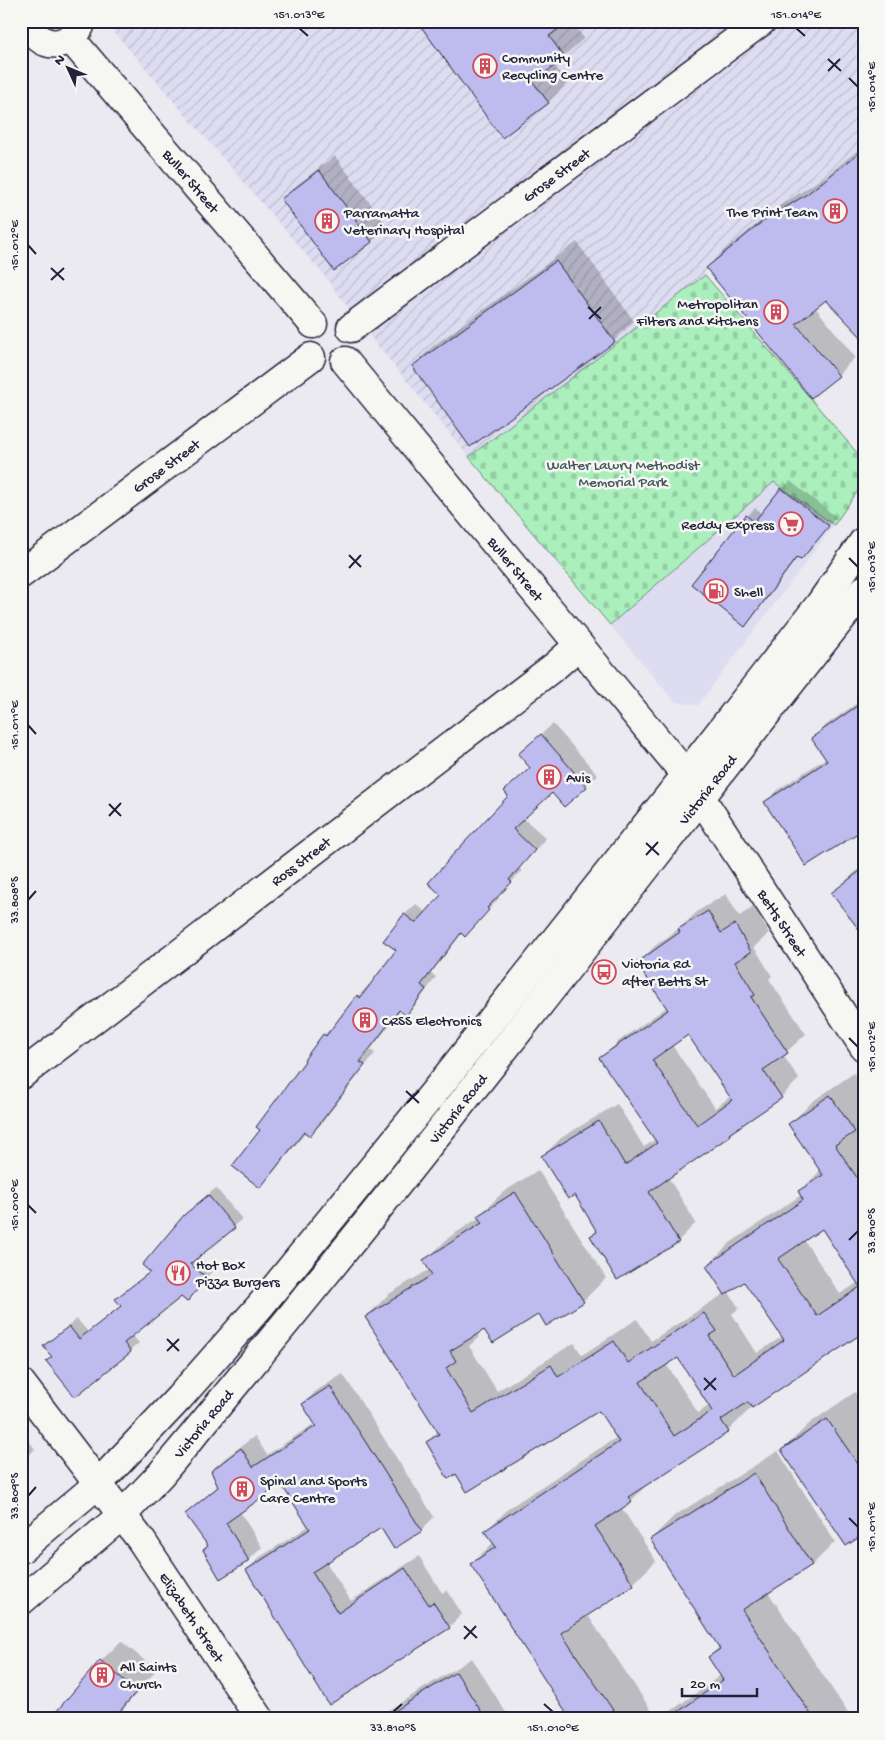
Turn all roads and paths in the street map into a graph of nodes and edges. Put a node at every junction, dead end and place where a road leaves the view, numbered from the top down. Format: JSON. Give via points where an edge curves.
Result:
{"nodes":[{"id":1,"x":762,"y":21,"type":"edge"},
{"id":2,"x":28,"y":30,"type":"edge"},
{"id":3,"x":76,"y":30,"type":"edge"},
{"id":4,"x":313,"y":324,"type":"junction"},
{"id":5,"x":350,"y":328,"type":"junction"},
{"id":6,"x":310,"y":357,"type":"junction"},
{"id":7,"x":345,"y":361,"type":"junction"},
{"id":8,"x":864,"y":541,"type":"edge"},
{"id":9,"x":21,"y":574,"type":"edge"},
{"id":10,"x":864,"y":590,"type":"edge"},
{"id":11,"x":579,"y":645,"type":"junction"},
{"id":12,"x":686,"y":775,"type":"junction"},
{"id":13,"x":701,"y":798,"type":"junction"},
{"id":14,"x":864,"y":1047,"type":"edge"},
{"id":15,"x":21,"y":1075,"type":"edge"},
{"id":16,"x":21,"y":1384,"type":"edge"},
{"id":17,"x":98,"y":1484,"type":"junction"},
{"id":18,"x":122,"y":1515,"type":"junction"},
{"id":19,"x":21,"y":1549,"type":"edge"},
{"id":20,"x":21,"y":1600,"type":"edge"},
{"id":21,"x":260,"y":1719,"type":"edge"}],
"edges":[{"from":1,"to":5,"type":"street","name":"Grose Street"},
{"from":2,"to":3,"type":"street","via":[[40,39],[61,44]]},
{"from":3,"to":4,"type":"street","name":"Buller Street"},
{"from":4,"to":5,"type":"street","via":[[325,317],[333,317],[346,322]]},
{"from":4,"to":6,"type":"street","via":[[305,344]]},
{"from":5,"to":7,"type":"street","via":[[355,342]]},
{"from":6,"to":7,"type":"street","via":[[323,366]]},
{"from":6,"to":9,"type":"street","name":"Grose Street"},
{"from":7,"to":11,"type":"street","name":"Buller Street"},
{"from":8,"to":12,"type":"street","name":"Victoria Road","via":[[820,604]]},
{"from":10,"to":13,"type":"street","name":"Victoria Road"},
{"from":11,"to":12,"type":"street","name":"Buller Street"},
{"from":11,"to":15,"type":"street","name":"Ross Street"},
{"from":12,"to":17,"type":"street","name":"Victoria Road","via":[[261,1305]]},
{"from":13,"to":14,"type":"street","name":"Betts Street"},
{"from":13,"to":18,"type":"street","name":"Victoria Road","via":[[391,1192],[168,1467]]},
{"from":16,"to":17,"type":"street","name":"Elizabeth Street"},
{"from":17,"to":18,"type":"street","name":"Elizabeth Street"},
{"from":17,"to":19,"type":"street","name":"Victoria Road"},
{"from":18,"to":20,"type":"street","name":"Victoria Road"},
{"from":18,"to":21,"type":"street","name":"Elizabeth Street"}]}
